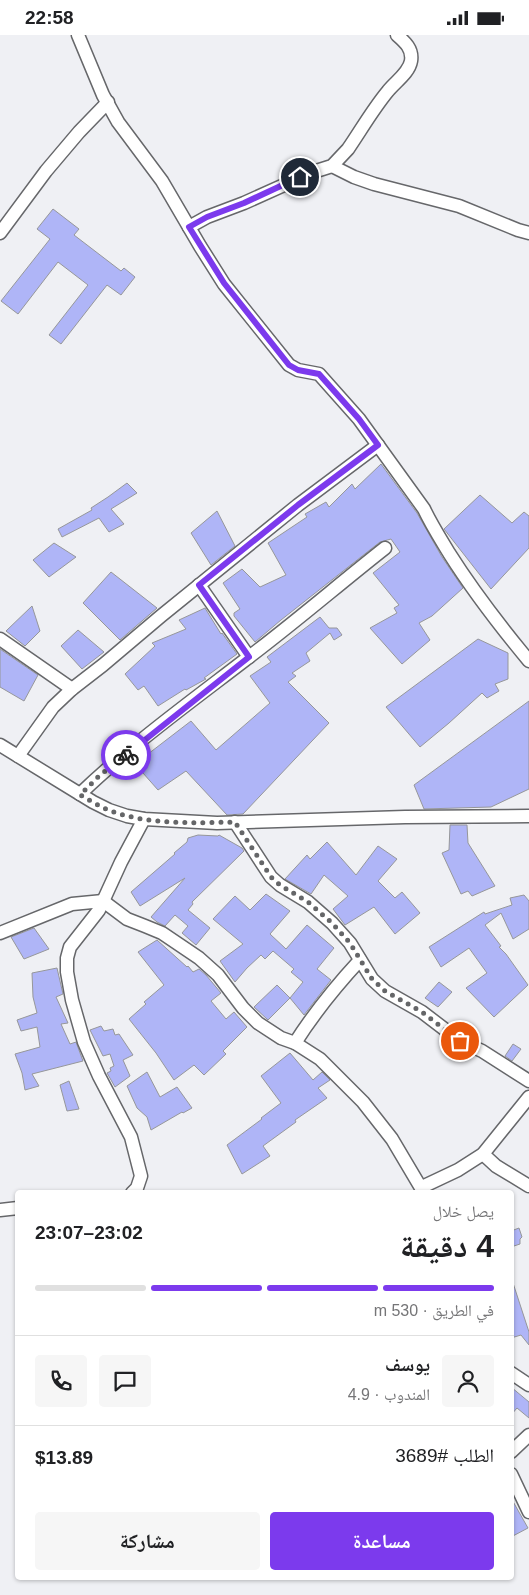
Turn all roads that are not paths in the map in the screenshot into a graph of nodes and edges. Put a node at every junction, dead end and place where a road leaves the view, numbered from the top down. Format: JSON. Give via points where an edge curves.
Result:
{"nodes":[{"id":1,"x":78,"y":35,"type":"edge"},
{"id":2,"x":397,"y":35,"type":"edge"},
{"id":3,"x":108,"y":102,"type":"junction"},
{"id":4,"x":332,"y":165,"type":"junction"},
{"id":5,"x":189,"y":227,"type":"junction"},
{"id":6,"x":0,"y":233,"type":"edge"},
{"id":7,"x":529,"y":233,"type":"edge"},
{"id":8,"x":378,"y":445,"type":"junction"},
{"id":9,"x":385,"y":548,"type":"dead end"},
{"id":10,"x":199,"y":585,"type":"junction"},
{"id":11,"x":0,"y":639,"type":"edge"},
{"id":12,"x":249,"y":657,"type":"junction"},
{"id":13,"x":529,"y":661,"type":"edge"},
{"id":14,"x":72,"y":689,"type":"junction"},
{"id":15,"x":0,"y":745,"type":"edge"},
{"id":16,"x":18,"y":756,"type":"junction"},
{"id":17,"x":80,"y":795,"type":"junction"},
{"id":18,"x":529,"y":815,"type":"edge"},
{"id":19,"x":144,"y":819,"type":"junction"},
{"id":20,"x":235,"y":822,"type":"junction"},
{"id":21,"x":103,"y":901,"type":"junction"},
{"id":22,"x":0,"y":933,"type":"edge"},
{"id":23,"x":360,"y":960,"type":"junction"},
{"id":24,"x":295,"y":1043,"type":"junction"},
{"id":25,"x":529,"y":1081,"type":"edge"},
{"id":26,"x":529,"y":1097,"type":"edge"},
{"id":27,"x":483,"y":1154,"type":"junction"},
{"id":28,"x":529,"y":1187,"type":"edge"},
{"id":29,"x":134,"y":1190,"type":"edge"},
{"id":30,"x":423,"y":1190,"type":"edge"},
{"id":31,"x":15,"y":1208,"type":"edge"},
{"id":32,"x":0,"y":1210,"type":"edge"},
{"id":33,"x":514,"y":1375,"type":"edge"},
{"id":34,"x":529,"y":1385,"type":"edge"},
{"id":35,"x":529,"y":1435,"type":"edge"},
{"id":36,"x":514,"y":1449,"type":"edge"},
{"id":37,"x":514,"y":1480,"type":"edge"},
{"id":38,"x":529,"y":1512,"type":"edge"}],
"edges":[{"from":1,"to":3,"type":"street"},
{"from":2,"to":4,"type":"street","via":[[410,49],[411,63],[348,149]]},
{"from":3,"to":5,"type":"street"},
{"from":3,"to":6,"type":"street","via":[[78,132]]},
{"from":4,"to":5,"type":"street"},
{"from":4,"to":7,"type":"street","via":[[374,184],[459,206]]},
{"from":5,"to":8,"type":"street","via":[[224,283],[289,365],[319,374]]},
{"from":8,"to":10,"type":"street"},
{"from":8,"to":13,"type":"street","via":[[424,509],[466,581]]},
{"from":9,"to":12,"type":"street"},
{"from":10,"to":12,"type":"street"},
{"from":10,"to":14,"type":"street"},
{"from":11,"to":14,"type":"street"},
{"from":12,"to":17,"type":"street","via":[[139,743]]},
{"from":14,"to":16,"type":"street","via":[[53,707]]},
{"from":15,"to":16,"type":"street"},
{"from":16,"to":17,"type":"street"},
{"from":17,"to":19,"type":"street","via":[[109,810]]},
{"from":18,"to":20,"type":"street"},
{"from":19,"to":20,"type":"street"},
{"from":19,"to":21,"type":"street"},
{"from":20,"to":23,"type":"street","via":[[271,877],[332,923]]},
{"from":21,"to":22,"type":"street","via":[[72,904]]},
{"from":21,"to":24,"type":"street","via":[[127,919],[162,933],[198,958],[218,975],[243,1009],[258,1023]]},
{"from":21,"to":29,"type":"street","via":[[70,947],[66,972],[84,1042],[131,1137],[141,1176]]},
{"from":23,"to":24,"type":"street","via":[[334,988]]},
{"from":23,"to":25,"type":"street","via":[[372,979],[385,991],[422,1012],[460,1041]]},
{"from":24,"to":30,"type":"street","via":[[320,1059],[363,1102],[392,1139]]},
{"from":26,"to":27,"type":"street"},
{"from":27,"to":28,"type":"street"},
{"from":27,"to":30,"type":"street"},
{"from":31,"to":32,"type":"street"},
{"from":33,"to":34,"type":"street"},
{"from":35,"to":36,"type":"street"},
{"from":37,"to":38,"type":"street"}]}
